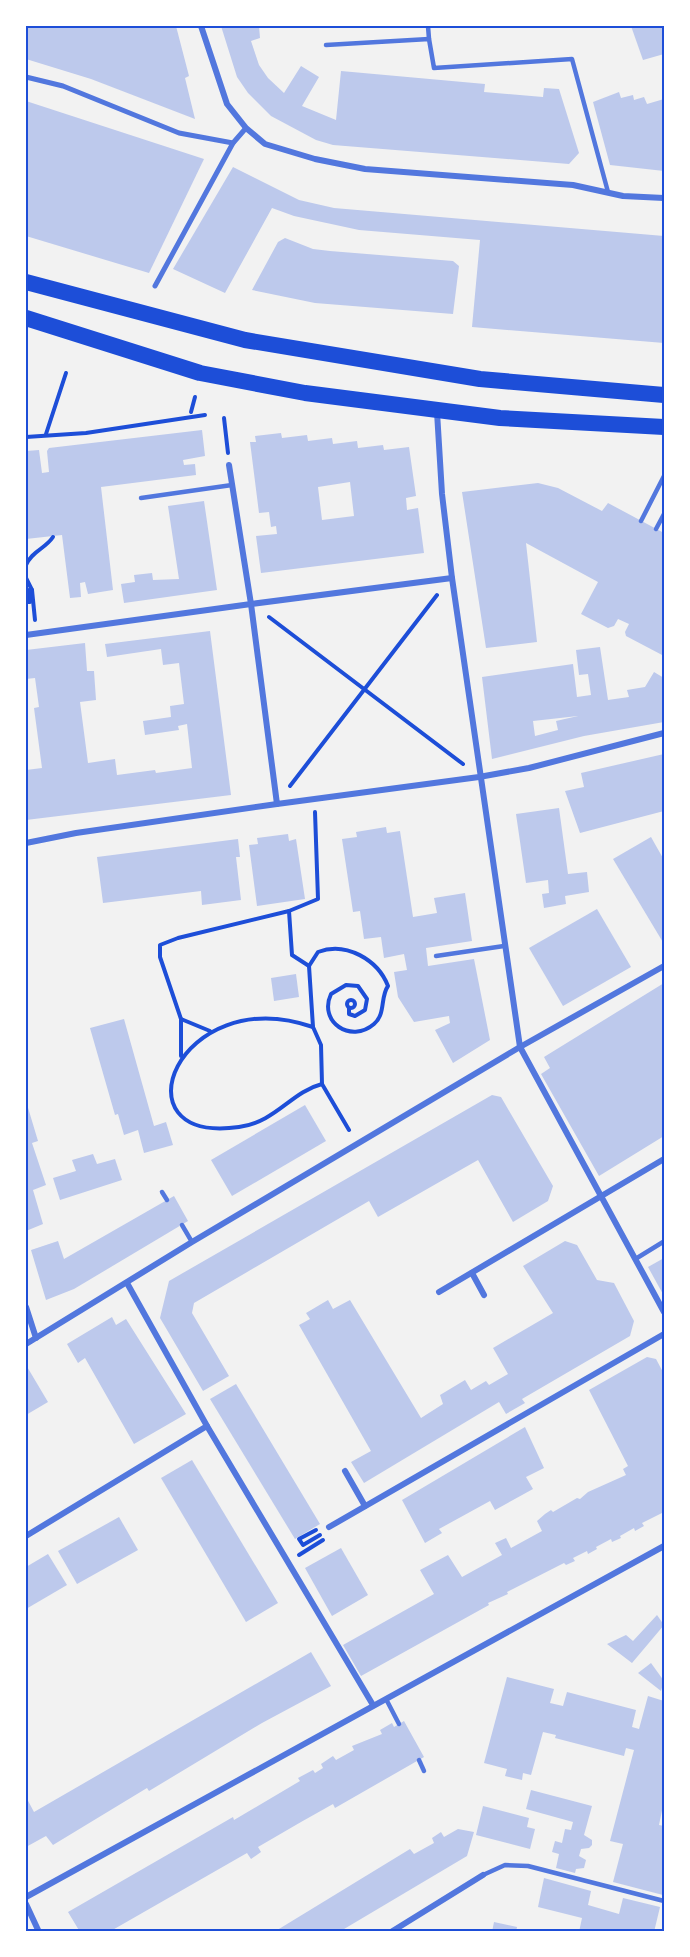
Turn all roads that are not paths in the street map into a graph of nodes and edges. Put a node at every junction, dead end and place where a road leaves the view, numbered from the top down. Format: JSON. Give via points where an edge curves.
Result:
{"nodes":[{"id":1,"x":201,"y":26,"type":"edge"},
{"id":2,"x":428,"y":26,"type":"edge"},
{"id":3,"x":429,"y":39,"type":"junction"},
{"id":4,"x":326,"y":45,"type":"dead end"},
{"id":5,"x":26,"y":77,"type":"edge"},
{"id":6,"x":246,"y":128,"type":"junction"},
{"id":7,"x":233,"y":143,"type":"junction"},
{"id":8,"x":608,"y":192,"type":"junction"},
{"id":9,"x":664,"y":198,"type":"edge"},
{"id":10,"x":26,"y":282,"type":"edge"},
{"id":11,"x":155,"y":286,"type":"dead end"},
{"id":12,"x":26,"y":318,"type":"edge"},
{"id":13,"x":664,"y":395,"type":"edge"},
{"id":14,"x":437,"y":409,"type":"junction"},
{"id":15,"x":664,"y":427,"type":"edge"},
{"id":16,"x":229,"y":465,"type":"road end"},
{"id":17,"x":664,"y":476,"type":"edge"},
{"id":18,"x":232,"y":485,"type":"junction"},
{"id":19,"x":141,"y":498,"type":"dead end"},
{"id":20,"x":664,"y":514,"type":"edge"},
{"id":21,"x":641,"y":521,"type":"dead end"},
{"id":22,"x":656,"y":529,"type":"dead end"},
{"id":23,"x":452,"y":578,"type":"junction"},
{"id":24,"x":251,"y":604,"type":"junction"},
{"id":25,"x":26,"y":635,"type":"edge"},
{"id":26,"x":664,"y":733,"type":"edge"},
{"id":27,"x":479,"y":777,"type":"junction"},
{"id":28,"x":277,"y":804,"type":"junction"},
{"id":29,"x":26,"y":843,"type":"edge"},
{"id":30,"x":504,"y":946,"type":"junction"},
{"id":31,"x":436,"y":956,"type":"dead end"},
{"id":32,"x":664,"y":966,"type":"edge"},
{"id":33,"x":520,"y":1047,"type":"junction"},
{"id":34,"x":664,"y":1160,"type":"edge"},
{"id":35,"x":162,"y":1192,"type":"dead end"},
{"id":36,"x":603,"y":1197,"type":"junction"},
{"id":37,"x":167,"y":1200,"type":"dead end"},
{"id":38,"x":182,"y":1225,"type":"dead end"},
{"id":39,"x":192,"y":1242,"type":"junction"},
{"id":40,"x":663,"y":1242,"type":"edge"},
{"id":41,"x":637,"y":1258,"type":"junction"},
{"id":42,"x":472,"y":1273,"type":"junction"},
{"id":43,"x":127,"y":1283,"type":"junction"},
{"id":44,"x":439,"y":1292,"type":"dead end"},
{"id":45,"x":484,"y":1295,"type":"dead end"},
{"id":46,"x":26,"y":1307,"type":"edge"},
{"id":47,"x":664,"y":1312,"type":"edge"},
{"id":48,"x":664,"y":1334,"type":"edge"},
{"id":49,"x":36,"y":1338,"type":"junction"},
{"id":50,"x":26,"y":1344,"type":"edge"},
{"id":51,"x":207,"y":1425,"type":"junction"},
{"id":52,"x":345,"y":1471,"type":"dead end"},
{"id":53,"x":365,"y":1506,"type":"junction"},
{"id":54,"x":329,"y":1527,"type":"road end"},
{"id":55,"x":26,"y":1536,"type":"edge"},
{"id":56,"x":664,"y":1546,"type":"edge"},
{"id":57,"x":386,"y":1699,"type":"junction"},
{"id":58,"x":373,"y":1706,"type":"junction"},
{"id":59,"x":399,"y":1724,"type":"dead end"},
{"id":60,"x":419,"y":1760,"type":"dead end"},
{"id":61,"x":424,"y":1771,"type":"dead end"},
{"id":62,"x":483,"y":1875,"type":"joint"},
{"id":63,"x":26,"y":1898,"type":"edge"},
{"id":64,"x":664,"y":1901,"type":"edge"},
{"id":65,"x":26,"y":1904,"type":"edge"},
{"id":66,"x":39,"y":1932,"type":"edge"},
{"id":67,"x":391,"y":1932,"type":"edge"}],
"edges":[{"from":1,"to":6,"type":"street","via":[[228,104]]},
{"from":2,"to":3,"type":"lane"},
{"from":3,"to":4,"type":"lane"},
{"from":3,"to":8,"type":"lane","via":[[434,68],[572,59]]},
{"from":5,"to":7,"type":"street","via":[[63,86],[179,133]]},
{"from":6,"to":7,"type":"street"},
{"from":6,"to":8,"type":"street","via":[[265,144],[365,169],[573,185]]},
{"from":7,"to":11,"type":"street"},
{"from":8,"to":9,"type":"street"},
{"from":10,"to":13,"type":"highway","via":[[244,340],[480,379]]},
{"from":12,"to":14,"type":"highway","via":[[225,379]]},
{"from":14,"to":15,"type":"highway","via":[[500,418]]},
{"from":14,"to":23,"type":"street"},
{"from":16,"to":18,"type":"street"},
{"from":17,"to":21,"type":"lane"},
{"from":18,"to":19,"type":"lane"},
{"from":18,"to":24,"type":"street"},
{"from":20,"to":22,"type":"lane"},
{"from":23,"to":24,"type":"street"},
{"from":23,"to":27,"type":"street"},
{"from":24,"to":25,"type":"street"},
{"from":24,"to":28,"type":"street"},
{"from":26,"to":27,"type":"street"},
{"from":27,"to":28,"type":"street"},
{"from":27,"to":30,"type":"street"},
{"from":28,"to":29,"type":"street"},
{"from":30,"to":31,"type":"lane"},
{"from":30,"to":33,"type":"street"},
{"from":32,"to":33,"type":"street"},
{"from":33,"to":36,"type":"street"},
{"from":33,"to":39,"type":"street"},
{"from":34,"to":36,"type":"street"},
{"from":35,"to":37,"type":"lane"},
{"from":36,"to":41,"type":"street"},
{"from":36,"to":42,"type":"street"},
{"from":38,"to":39,"type":"lane"},
{"from":39,"to":43,"type":"street"},
{"from":40,"to":41,"type":"lane"},
{"from":41,"to":47,"type":"street"},
{"from":42,"to":44,"type":"street"},
{"from":42,"to":45,"type":"street"},
{"from":43,"to":49,"type":"street"},
{"from":43,"to":51,"type":"street"},
{"from":46,"to":49,"type":"street"},
{"from":48,"to":53,"type":"street"},
{"from":49,"to":50,"type":"street"},
{"from":51,"to":55,"type":"street"},
{"from":51,"to":58,"type":"street"},
{"from":52,"to":53,"type":"street"},
{"from":53,"to":54,"type":"street"},
{"from":56,"to":57,"type":"street"},
{"from":57,"to":58,"type":"street"},
{"from":57,"to":59,"type":"lane"},
{"from":58,"to":63,"type":"street"},
{"from":60,"to":61,"type":"lane"},
{"from":62,"to":64,"type":"lane","via":[[505,1865],[528,1866]]},
{"from":62,"to":67,"type":"street"},
{"from":65,"to":66,"type":"street"}]}
